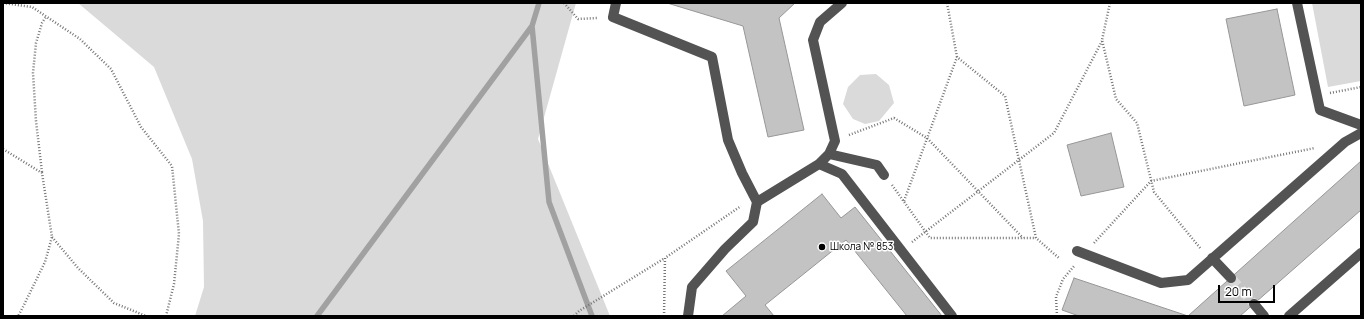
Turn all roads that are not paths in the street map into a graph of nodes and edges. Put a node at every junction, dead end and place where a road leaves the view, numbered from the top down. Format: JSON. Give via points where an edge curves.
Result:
{"nodes":[{"id":1,"x":616,"y":3,"type":"edge"},
{"id":2,"x":842,"y":3,"type":"edge"},
{"id":3,"x":1297,"y":3,"type":"edge"},
{"id":4,"x":1361,"y":125,"type":"edge"},
{"id":5,"x":1361,"y":133,"type":"edge"},
{"id":6,"x":830,"y":154,"type":"junction"},
{"id":7,"x":819,"y":164,"type":"junction"},
{"id":8,"x":884,"y":175,"type":"road end"},
{"id":9,"x":756,"y":199,"type":"junction"},
{"id":10,"x":1077,"y":251,"type":"dead end"},
{"id":11,"x":1361,"y":253,"type":"edge"},
{"id":12,"x":1212,"y":258,"type":"junction"},
{"id":13,"x":1231,"y":278,"type":"tunnel mouth"},
{"id":14,"x":1254,"y":304,"type":"tunnel mouth"},
{"id":15,"x":688,"y":316,"type":"edge"},
{"id":16,"x":952,"y":316,"type":"edge"},
{"id":17,"x":1264,"y":316,"type":"edge"},
{"id":18,"x":1289,"y":316,"type":"edge"}],
"edges":[{"from":1,"to":9,"type":"lane","via":[[613,17],[712,57],[728,140]]},
{"from":2,"to":6,"type":"lane","via":[[820,22],[813,40],[834,140]]},
{"from":3,"to":4,"type":"lane","via":[[1320,110]]},
{"from":5,"to":12,"type":"lane","via":[[1345,142]]},
{"from":6,"to":7,"type":"lane"},
{"from":6,"to":8,"type":"lane","via":[[877,165]]},
{"from":7,"to":9,"type":"lane"},
{"from":7,"to":16,"type":"lane","via":[[842,174]]},
{"from":9,"to":15,"type":"lane","via":[[753,222],[692,287]]},
{"from":10,"to":12,"type":"lane","via":[[1161,283],[1188,280]]},
{"from":11,"to":18,"type":"lane"},
{"from":12,"to":13,"type":"lane"},
{"from":14,"to":17,"type":"lane"}]}
